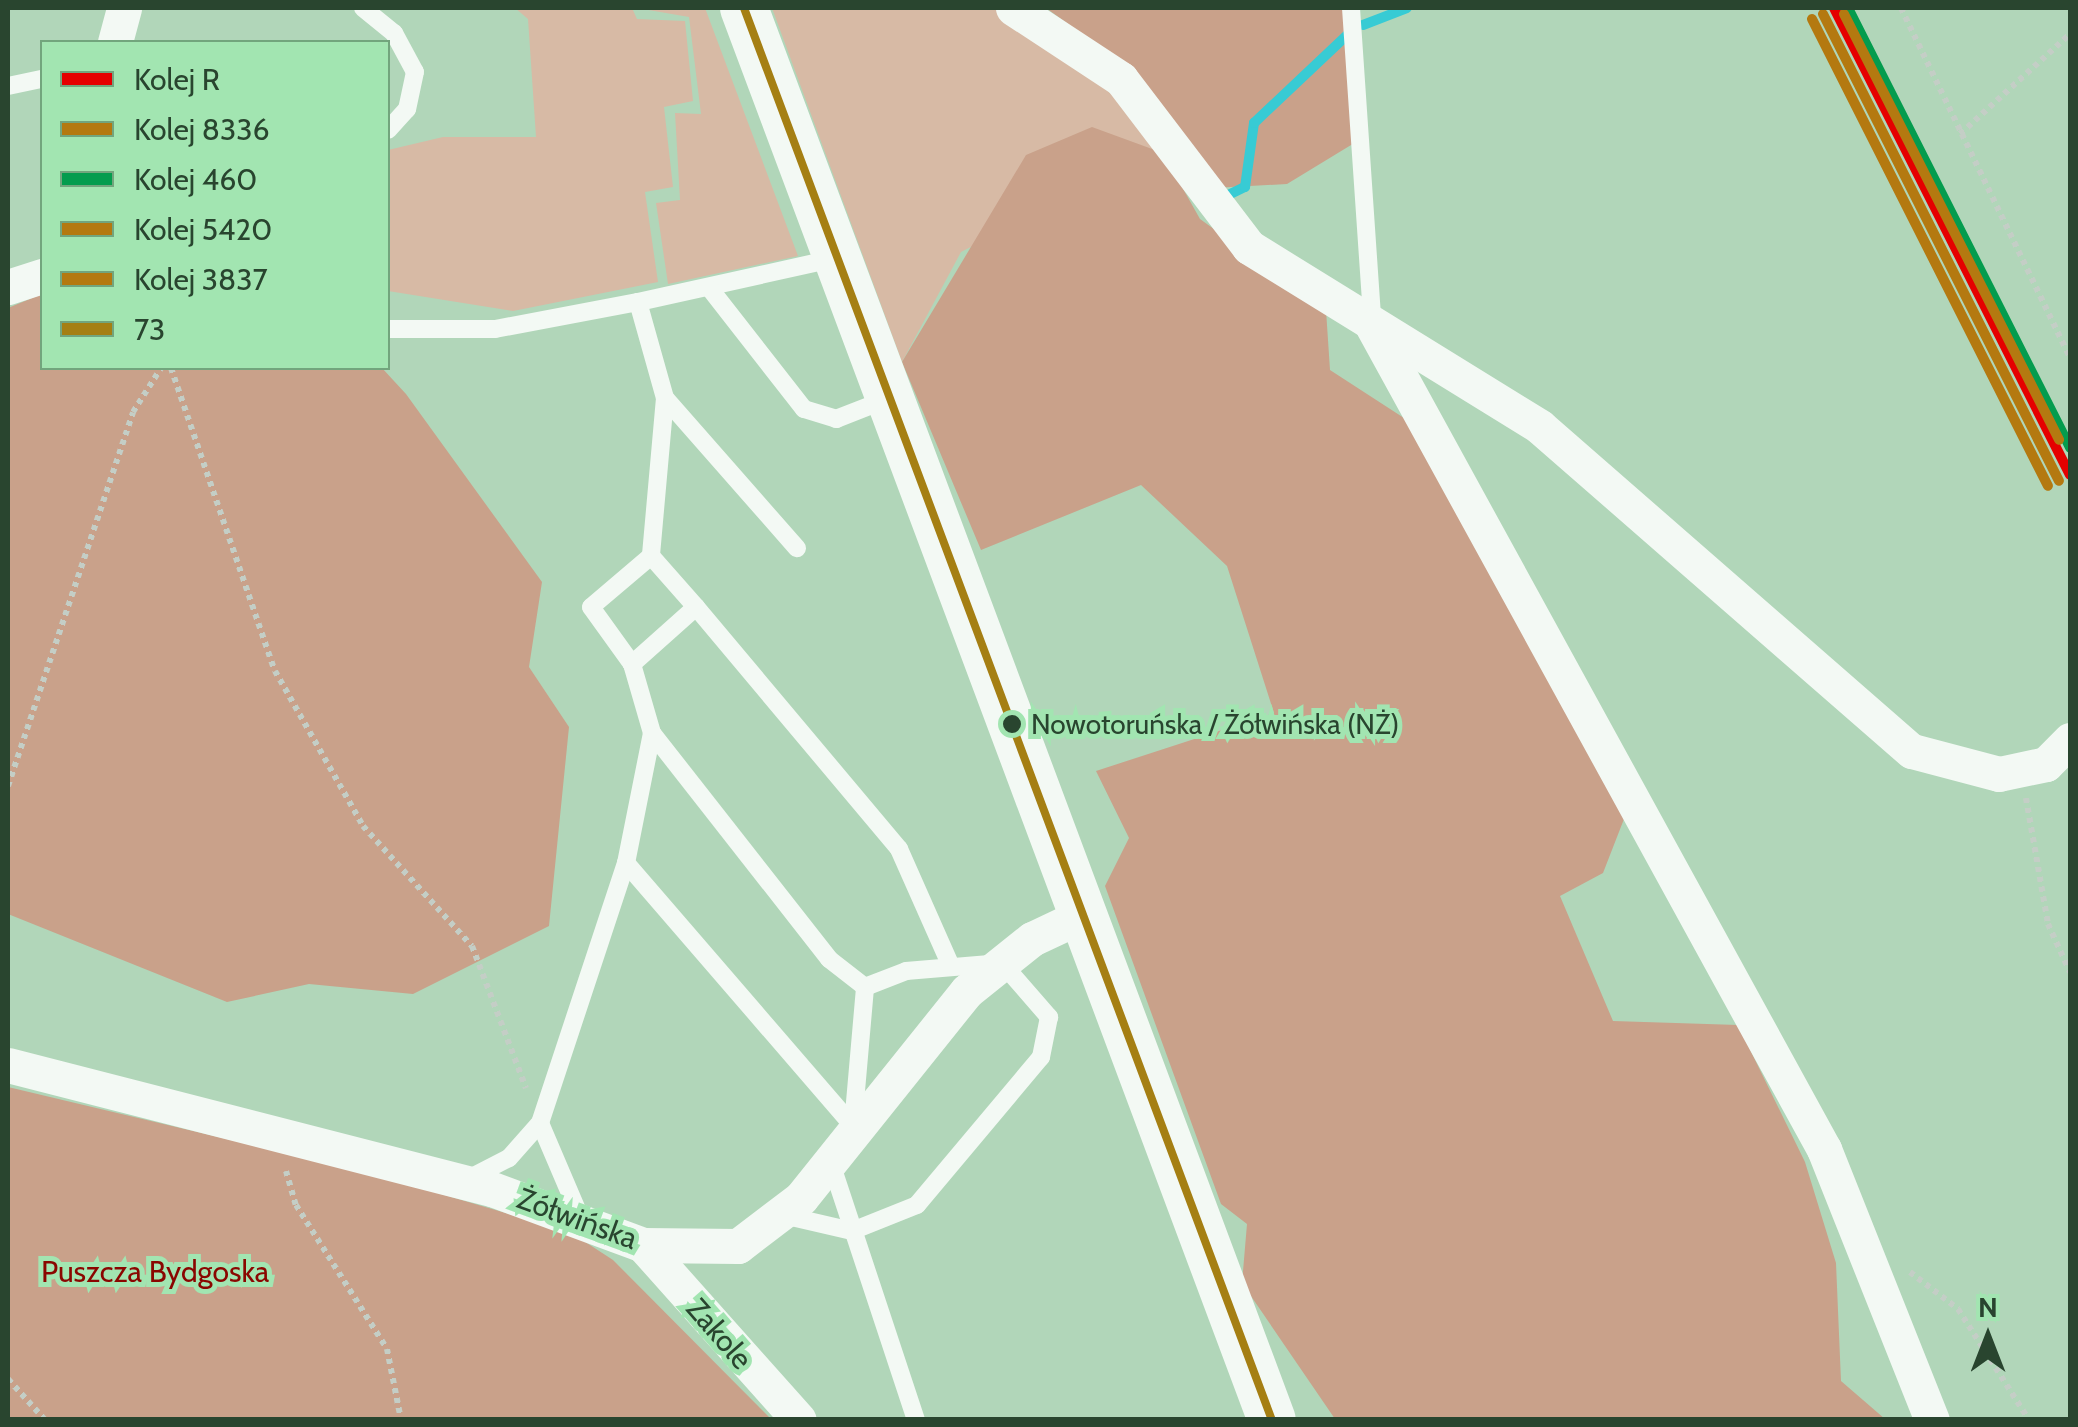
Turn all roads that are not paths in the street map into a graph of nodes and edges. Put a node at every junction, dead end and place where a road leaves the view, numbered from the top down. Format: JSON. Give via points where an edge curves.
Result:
{"nodes":[{"id":1,"x":124,"y":8,"type":"edge"},
{"id":2,"x":364,"y":8,"type":"edge"},
{"id":3,"x":744,"y":8,"type":"edge"},
{"id":4,"x":1013,"y":8,"type":"edge"},
{"id":5,"x":1352,"y":8,"type":"edge"},
{"id":6,"x":116,"y":40,"type":"edge"},
{"id":7,"x":40,"y":78,"type":"edge"},
{"id":8,"x":8,"y":86,"type":"edge"},
{"id":9,"x":390,"y":128,"type":"edge"},
{"id":10,"x":837,"y":258,"type":"junction"},
{"id":11,"x":40,"y":277,"type":"edge"},
{"id":12,"x":8,"y":288,"type":"edge"},
{"id":13,"x":710,"y":290,"type":"junction"},
{"id":14,"x":638,"y":302,"type":"junction"},
{"id":15,"x":1373,"y":327,"type":"junction"},
{"id":16,"x":390,"y":329,"type":"edge"},
{"id":17,"x":665,"y":398,"type":"junction"},
{"id":18,"x":890,"y":398,"type":"junction"},
{"id":19,"x":797,"y":548,"type":"dead end"},
{"id":20,"x":651,"y":556,"type":"junction"},
{"id":21,"x":696,"y":607,"type":"junction"},
{"id":22,"x":632,"y":664,"type":"junction"},
{"id":23,"x":652,"y":733,"type":"junction"},
{"id":24,"x":2070,"y":740,"type":"edge"},
{"id":25,"x":626,"y":863,"type":"junction"},
{"id":26,"x":1083,"y":915,"type":"junction"},
{"id":27,"x":1002,"y":963,"type":"junction"},
{"id":28,"x":950,"y":964,"type":"junction"},
{"id":29,"x":865,"y":986,"type":"junction"},
{"id":30,"x":8,"y":1065,"type":"edge"},
{"id":31,"x":540,"y":1123,"type":"junction"},
{"id":32,"x":853,"y":1126,"type":"junction"},
{"id":33,"x":828,"y":1155,"type":"junction"},
{"id":34,"x":463,"y":1181,"type":"junction"},
{"id":35,"x":782,"y":1215,"type":"junction"},
{"id":36,"x":580,"y":1217,"type":"junction"},
{"id":37,"x":852,"y":1231,"type":"junction"},
{"id":38,"x":643,"y":1245,"type":"junction"},
{"id":39,"x":799,"y":1420,"type":"edge"},
{"id":40,"x":916,"y":1420,"type":"edge"},
{"id":41,"x":1272,"y":1420,"type":"edge"},
{"id":42,"x":1932,"y":1420,"type":"edge"}],
"edges":[{"from":1,"to":6,"type":"street"},
{"from":2,"to":9,"type":"lane","via":[[394,33],[415,72],[407,109]]},
{"from":3,"to":10,"type":"main road"},
{"from":4,"to":15,"type":"street","via":[[1121,80],[1250,247]]},
{"from":5,"to":15,"type":"lane"},
{"from":7,"to":8,"type":"lane"},
{"from":10,"to":13,"type":"lane"},
{"from":10,"to":18,"type":"main road"},
{"from":11,"to":12,"type":"street"},
{"from":13,"to":14,"type":"lane"},
{"from":13,"to":18,"type":"lane","via":[[804,409],[836,419]]},
{"from":14,"to":16,"type":"lane","via":[[496,330]]},
{"from":14,"to":17,"type":"lane"},
{"from":15,"to":24,"type":"street","via":[[1540,426],[1912,751],[1962,769],[2021,772]]},
{"from":15,"to":42,"type":"street","via":[[1824,1149]]},
{"from":17,"to":19,"type":"lane"},
{"from":17,"to":20,"type":"lane"},
{"from":18,"to":26,"type":"main road"},
{"from":20,"to":21,"type":"lane"},
{"from":20,"to":22,"type":"lane","via":[[591,606]]},
{"from":21,"to":22,"type":"lane"},
{"from":21,"to":28,"type":"lane","via":[[899,848]]},
{"from":22,"to":23,"type":"lane"},
{"from":23,"to":25,"type":"lane"},
{"from":23,"to":29,"type":"lane","via":[[829,959]]},
{"from":25,"to":31,"type":"lane"},
{"from":25,"to":32,"type":"lane"},
{"from":26,"to":27,"type":"street","name":"Żółwińska"},
{"from":26,"to":41,"type":"main road"},
{"from":27,"to":28,"type":"lane"},
{"from":27,"to":32,"type":"street","name":"Żółwińska"},
{"from":27,"to":37,"type":"lane","via":[[1049,1017],[1041,1057],[917,1205]]},
{"from":28,"to":29,"type":"lane"},
{"from":29,"to":32,"type":"lane"},
{"from":30,"to":34,"type":"street","name":"Żółwińska"},
{"from":31,"to":34,"type":"lane","via":[[509,1158]]},
{"from":31,"to":36,"type":"lane"},
{"from":32,"to":33,"type":"street","name":"Żółwińska"},
{"from":33,"to":35,"type":"street","name":"Żółwińska"},
{"from":33,"to":37,"type":"lane"},
{"from":34,"to":36,"type":"street","name":"Żółwińska"},
{"from":35,"to":37,"type":"lane"},
{"from":35,"to":38,"type":"street","name":"Żółwińska","via":[[738,1246]]},
{"from":36,"to":38,"type":"street","name":"Żółwińska"},
{"from":37,"to":40,"type":"lane"},
{"from":38,"to":39,"type":"street","name":"Zakole"}]}
